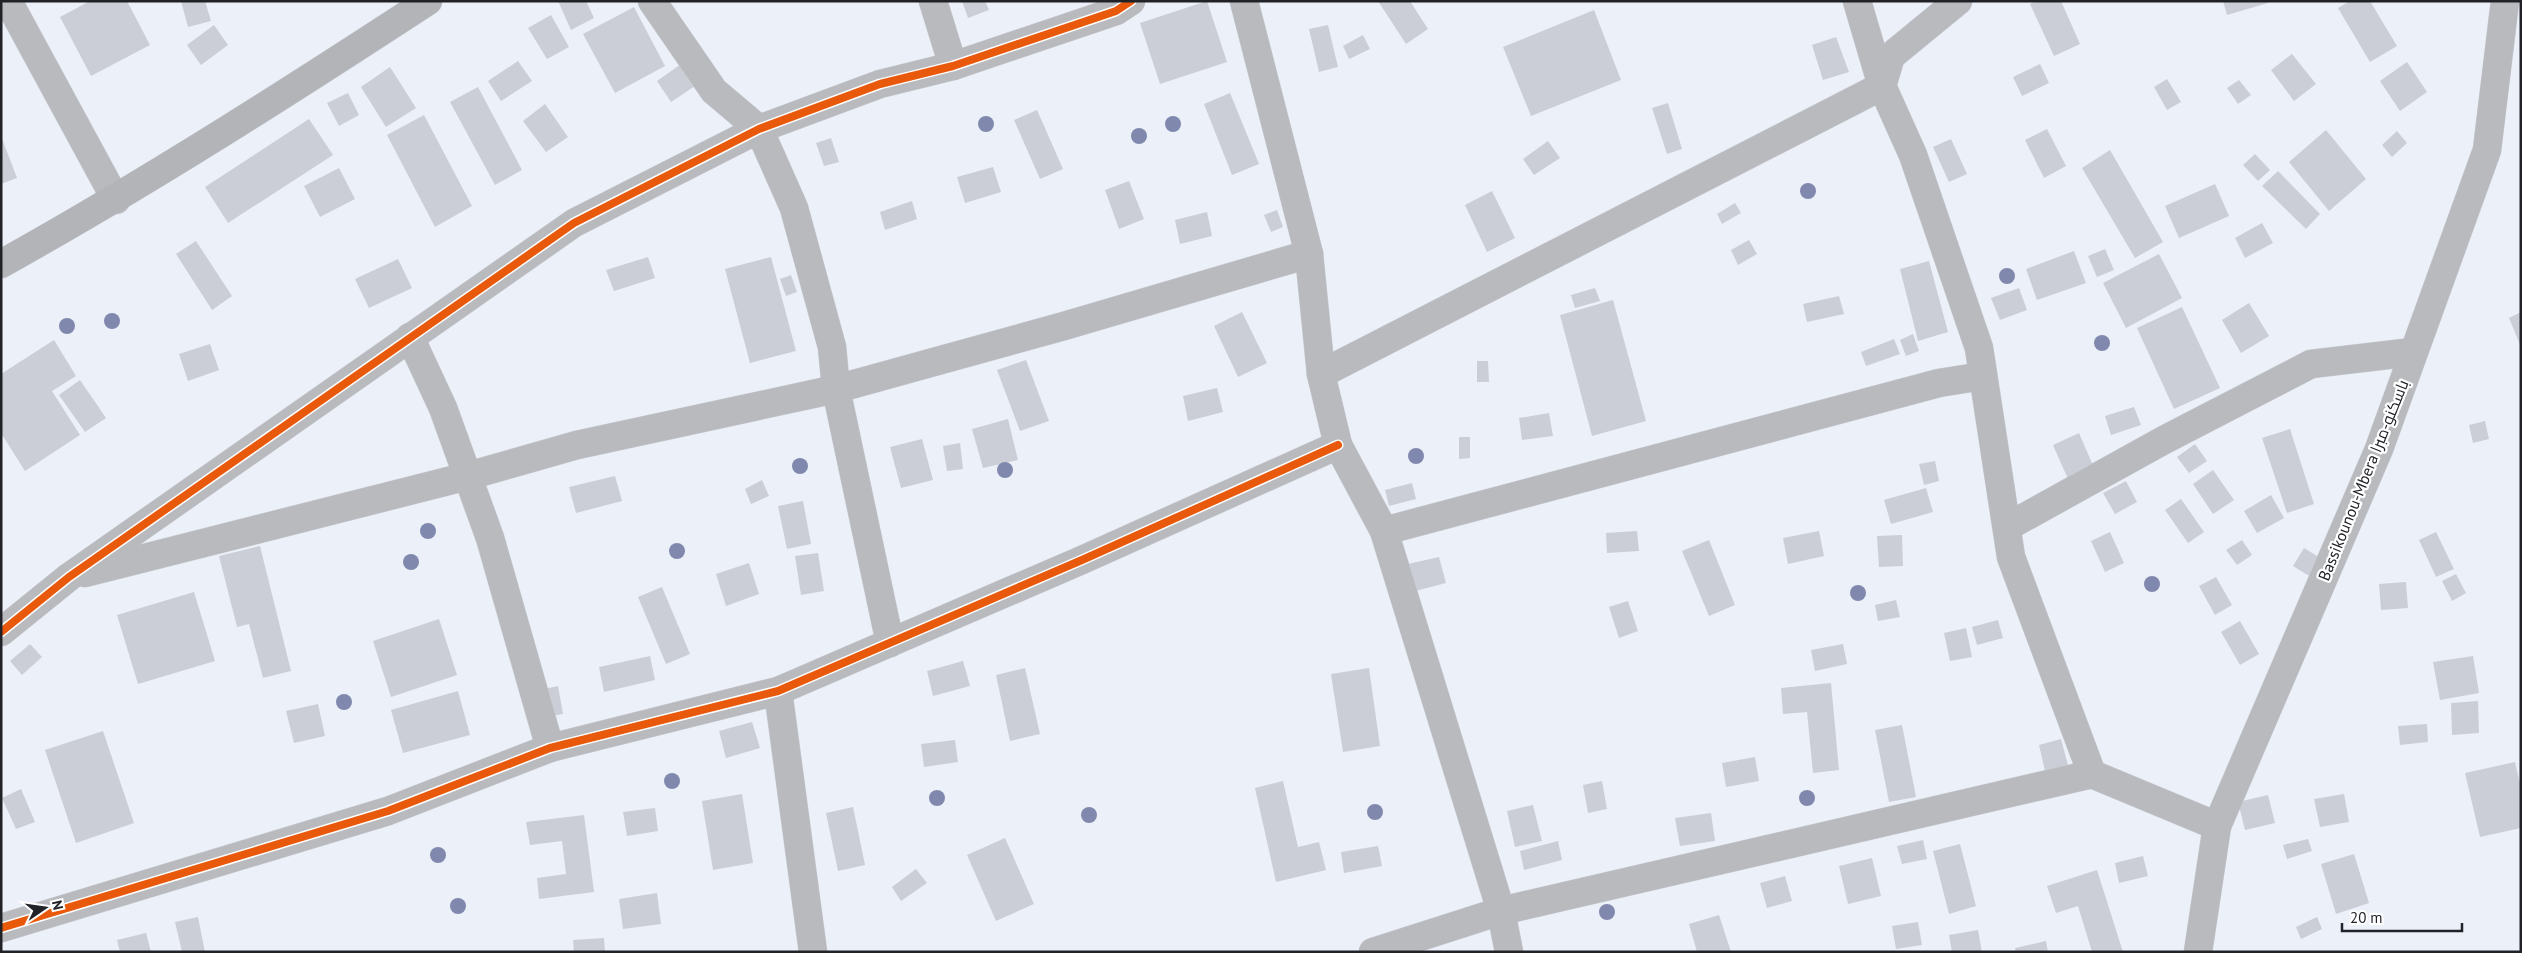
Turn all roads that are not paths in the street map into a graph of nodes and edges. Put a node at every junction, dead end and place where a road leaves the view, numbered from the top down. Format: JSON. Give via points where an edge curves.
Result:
{"nodes":[{"id":1,"x":8,"y":1,"type":"edge"},
{"id":2,"x":428,"y":1,"type":"edge"},
{"id":3,"x":652,"y":1,"type":"edge"},
{"id":4,"x":933,"y":1,"type":"edge"},
{"id":5,"x":1131,"y":1,"type":"edge"},
{"id":6,"x":1244,"y":1,"type":"edge"},
{"id":7,"x":1857,"y":1,"type":"edge"},
{"id":8,"x":1958,"y":1,"type":"edge"},
{"id":9,"x":2505,"y":1,"type":"edge"},
{"id":10,"x":953,"y":66,"type":"junction"},
{"id":11,"x":1882,"y":86,"type":"junction"},
{"id":12,"x":759,"y":129,"type":"junction"},
{"id":13,"x":116,"y":200,"type":"junction"},
{"id":14,"x":1309,"y":254,"type":"junction"},
{"id":15,"x":1,"y":264,"type":"edge"},
{"id":16,"x":410,"y":337,"type":"junction"},
{"id":17,"x":2413,"y":352,"type":"junction"},
{"id":18,"x":1321,"y":374,"type":"junction"},
{"id":19,"x":1984,"y":376,"type":"junction"},
{"id":20,"x":836,"y":389,"type":"junction"},
{"id":21,"x":1338,"y":445,"type":"junction"},
{"id":22,"x":468,"y":476,"type":"junction"},
{"id":23,"x":2007,"y":527,"type":"junction"},
{"id":24,"x":1384,"y":531,"type":"junction"},
{"id":25,"x":68,"y":577,"type":"junction"},
{"id":26,"x":1,"y":632,"type":"edge"},
{"id":27,"x":890,"y":643,"type":"junction"},
{"id":28,"x":778,"y":691,"type":"junction"},
{"id":29,"x":550,"y":748,"type":"junction"},
{"id":30,"x":2092,"y":774,"type":"junction"},
{"id":31,"x":2217,"y":826,"type":"junction"},
{"id":32,"x":1501,"y":912,"type":"junction"},
{"id":33,"x":1,"y":928,"type":"edge"},
{"id":34,"x":813,"y":952,"type":"edge"},
{"id":35,"x":1373,"y":952,"type":"edge"},
{"id":36,"x":1510,"y":952,"type":"edge"},
{"id":37,"x":2198,"y":952,"type":"edge"}],
"edges":[{"from":1,"to":13,"type":"street"},
{"from":2,"to":13,"type":"main road"},
{"from":3,"to":12,"type":"street","via":[[714,91]]},
{"from":4,"to":10,"type":"street"},
{"from":5,"to":10,"type":"street","via":[[1116,11]]},
{"from":6,"to":14,"type":"street"},
{"from":7,"to":11,"type":"street"},
{"from":8,"to":11,"type":"street","via":[[1891,56]]},
{"from":9,"to":17,"type":"street","name":"Bassikounou-Mbera باسكنو-مبرا","via":[[2487,150]]},
{"from":10,"to":12,"type":"street","via":[[880,84]]},
{"from":11,"to":18,"type":"street"},
{"from":11,"to":19,"type":"street","via":[[1913,155],[1979,348]]},
{"from":12,"to":16,"type":"street","via":[[574,223]]},
{"from":12,"to":20,"type":"street","via":[[794,208],[832,347]]},
{"from":13,"to":15,"type":"main road"},
{"from":14,"to":18,"type":"street"},
{"from":14,"to":20,"type":"street"},
{"from":16,"to":22,"type":"street","via":[[443,408]]},
{"from":16,"to":25,"type":"street"},
{"from":17,"to":23,"type":"street","via":[[2311,364]]},
{"from":17,"to":31,"type":"street","name":"Bassikounou-Mbera باسكنو-مبرا","via":[[2379,449]]},
{"from":18,"to":21,"type":"street"},
{"from":19,"to":23,"type":"street"},
{"from":19,"to":24,"type":"street","via":[[1939,383]]},
{"from":20,"to":22,"type":"street","via":[[578,444]]},
{"from":20,"to":27,"type":"street"},
{"from":21,"to":24,"type":"street"},
{"from":21,"to":27,"type":"street"},
{"from":22,"to":25,"type":"street"},
{"from":22,"to":29,"type":"street","via":[[490,538]]},
{"from":23,"to":30,"type":"street","via":[[2011,557]]},
{"from":24,"to":32,"type":"street"},
{"from":25,"to":26,"type":"street"},
{"from":27,"to":28,"type":"street"},
{"from":28,"to":29,"type":"street"},
{"from":28,"to":34,"type":"street"},
{"from":29,"to":33,"type":"street","via":[[388,811]]},
{"from":30,"to":31,"type":"street"},
{"from":30,"to":32,"type":"street"},
{"from":31,"to":37,"type":"street","name":"Bassikounou-Mbera باسكنو-مبرا"},
{"from":32,"to":35,"type":"street"},
{"from":32,"to":36,"type":"street"}]}
